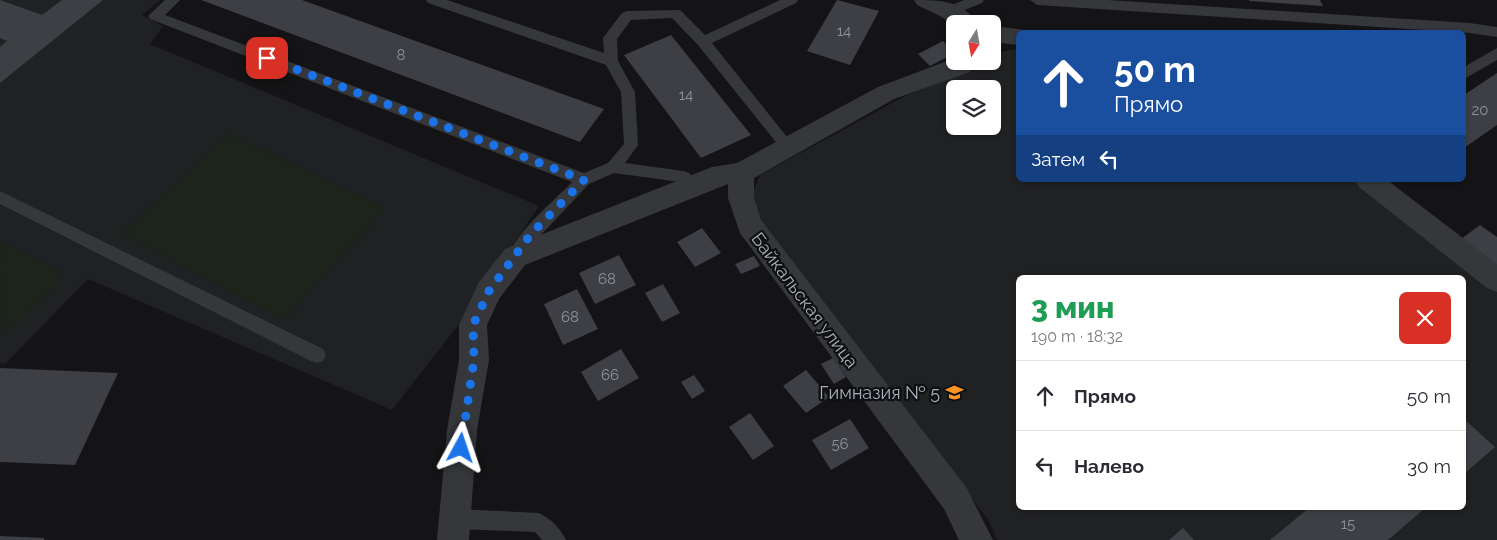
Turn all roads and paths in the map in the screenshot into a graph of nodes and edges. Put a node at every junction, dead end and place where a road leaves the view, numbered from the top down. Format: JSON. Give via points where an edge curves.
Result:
{"nodes":[{"id":1,"x":173,"y":0,"type":"edge"},
{"id":2,"x":433,"y":0,"type":"edge"},
{"id":3,"x":790,"y":0,"type":"edge"},
{"id":4,"x":925,"y":0,"type":"edge"},
{"id":5,"x":977,"y":0,"type":"edge"},
{"id":6,"x":1037,"y":0,"type":"edge"},
{"id":7,"x":952,"y":15,"type":"edge"},
{"id":8,"x":961,"y":15,"type":"edge"},
{"id":9,"x":1497,"y":32,"type":"edge"},
{"id":10,"x":1001,"y":35,"type":"edge"},
{"id":11,"x":1016,"y":37,"type":"edge"},
{"id":12,"x":703,"y":42,"type":"junction"},
{"id":13,"x":1497,"y":53,"type":"edge"},
{"id":14,"x":611,"y":61,"type":"junction"},
{"id":15,"x":951,"y":70,"type":"edge"},
{"id":16,"x":1466,"y":73,"type":"edge"},
{"id":17,"x":788,"y":147,"type":"junction"},
{"id":18,"x":613,"y":167,"type":"junction"},
{"id":19,"x":741,"y":173,"type":"junction"},
{"id":20,"x":584,"y":180,"type":"junction"},
{"id":21,"x":1371,"y":182,"type":"edge"},
{"id":22,"x":693,"y":186,"type":"junction"},
{"id":23,"x":0,"y":197,"type":"edge"},
{"id":24,"x":515,"y":257,"type":"junction"},
{"id":25,"x":1497,"y":280,"type":"edge"},
{"id":26,"x":317,"y":355,"type":"dead end"},
{"id":27,"x":454,"y":530,"type":"edge"},
{"id":28,"x":556,"y":540,"type":"edge"},
{"id":29,"x":977,"y":540,"type":"edge"}],
"edges":[{"from":1,"to":20,"type":"lane","via":[[155,16]]},
{"from":2,"to":14,"type":"lane"},
{"from":3,"to":12,"type":"lane"},
{"from":4,"to":7,"type":"street"},
{"from":5,"to":8,"type":"lane"},
{"from":6,"to":9,"type":"lane"},
{"from":10,"to":11,"type":"street"},
{"from":12,"to":14,"type":"lane","via":[[675,13],[627,16],[610,38]]},
{"from":12,"to":17,"type":"lane"},
{"from":13,"to":16,"type":"lane"},
{"from":14,"to":18,"type":"lane","via":[[628,92],[631,145]]},
{"from":15,"to":17,"type":"street","via":[[886,93]]},
{"from":17,"to":19,"type":"street"},
{"from":18,"to":20,"type":"lane"},
{"from":18,"to":22,"type":"lane","via":[[684,177]]},
{"from":19,"to":22,"type":"street","via":[[721,174]]},
{"from":19,"to":29,"type":"street","name":"Байкальская улица","via":[[741,198],[749,225],[955,498]]},
{"from":20,"to":24,"type":"lane","via":[[531,234]]},
{"from":21,"to":25,"type":"street"},
{"from":22,"to":24,"type":"street"},
{"from":23,"to":26,"type":"lane"},
{"from":24,"to":27,"type":"street","via":[[489,291],[473,325],[474,360],[462,430]]},
{"from":27,"to":28,"type":"lane","via":[[538,523]]}]}
